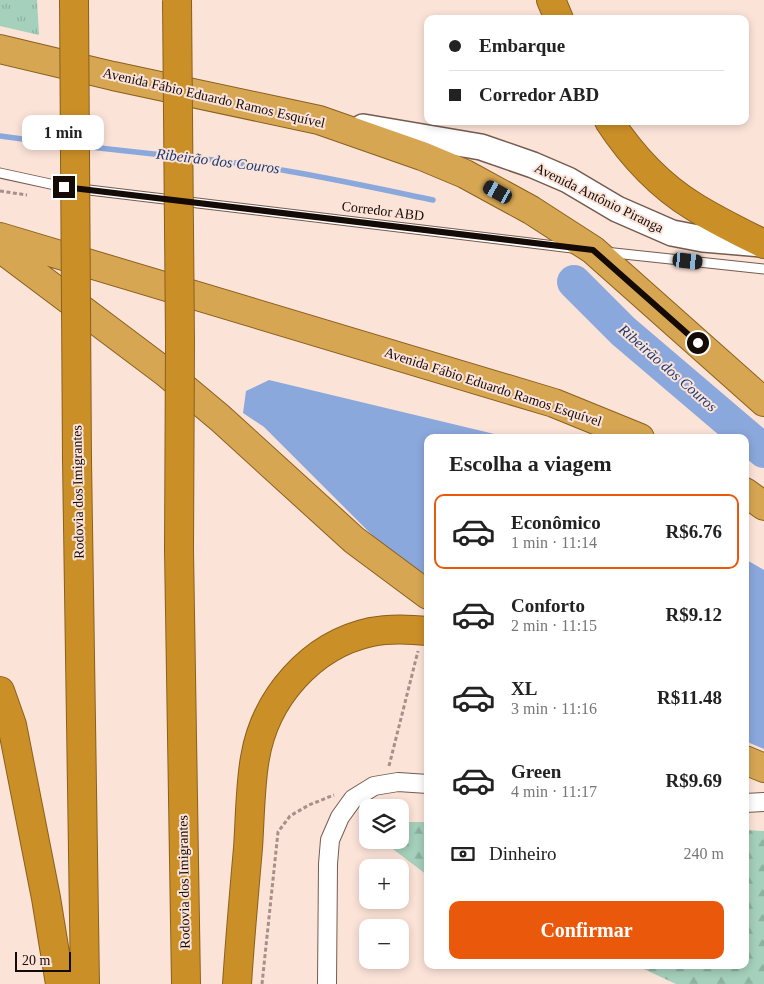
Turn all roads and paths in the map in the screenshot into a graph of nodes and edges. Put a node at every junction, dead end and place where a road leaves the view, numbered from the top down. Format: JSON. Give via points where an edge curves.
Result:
{"nodes":[{"id":1,"x":74,"y":0,"type":"edge"},
{"id":2,"x":177,"y":0,"type":"edge"},
{"id":3,"x":550,"y":0,"type":"edge"},
{"id":4,"x":557,"y":15,"type":"edge"},
{"id":5,"x":0,"y":49,"type":"edge"},
{"id":6,"x":319,"y":120,"type":"junction"},
{"id":7,"x":612,"y":125,"type":"edge"},
{"id":8,"x":0,"y":173,"type":"edge"},
{"id":9,"x":0,"y":237,"type":"edge"},
{"id":10,"x":764,"y":244,"type":"edge"},
{"id":11,"x":0,"y":248,"type":"edge"},
{"id":12,"x":593,"y":250,"type":"junction"},
{"id":13,"x":764,"y":269,"type":"edge"},
{"id":14,"x":764,"y":402,"type":"edge"},
{"id":15,"x":630,"y":434,"type":"edge"},
{"id":16,"x":749,"y":495,"type":"edge"},
{"id":17,"x":764,"y":506,"type":"edge"},
{"id":18,"x":424,"y":593,"type":"edge"},
{"id":19,"x":423,"y":639,"type":"edge"},
{"id":20,"x":412,"y":676,"type":"dead end"},
{"id":21,"x":0,"y":691,"type":"edge"},
{"id":22,"x":749,"y":762,"type":"edge"},
{"id":23,"x":764,"y":768,"type":"edge"},
{"id":24,"x":424,"y":784,"type":"edge"},
{"id":25,"x":764,"y":802,"type":"edge"},
{"id":26,"x":749,"y":803,"type":"edge"},
{"id":27,"x":60,"y":984,"type":"edge"},
{"id":28,"x":85,"y":984,"type":"edge"},
{"id":29,"x":186,"y":984,"type":"edge"},
{"id":30,"x":237,"y":984,"type":"edge"},
{"id":31,"x":327,"y":984,"type":"edge"}],
"edges":[{"from":1,"to":28,"type":"highway","name":"Rodovia dos Imigrantes","bridge":true},
{"from":2,"to":29,"type":"highway","name":"Rodovia dos Imigrantes","bridge":true,"via":[[179,550]]},
{"from":3,"to":4,"type":"highway"},
{"from":5,"to":6,"type":"highway","name":"Avenida Fábio Eduardo Ramos Esquível"},
{"from":6,"to":10,"type":"main road","name":"Avenida Antônio Piranga","via":[[481,147],[568,180],[617,209],[672,233]]},
{"from":6,"to":12,"type":"highway","name":"Avenida Fábio Eduardo Ramos Esquível","via":[[465,174],[531,210]]},
{"from":7,"to":10,"type":"highway","via":[[656,178],[692,205]]},
{"from":8,"to":12,"type":"lane","name":"Corredor ABD","via":[[64,187]]},
{"from":9,"to":15,"type":"highway","name":"Avenida Fábio Eduardo Ramos Esquível","via":[[554,403]]},
{"from":11,"to":18,"type":"highway","via":[[165,372],[354,540]]},
{"from":12,"to":13,"type":"lane","name":"Corredor ABD"},
{"from":12,"to":14,"type":"highway","name":"Avenida Fábio Eduardo Ramos Esquível"},
{"from":16,"to":17,"type":"highway"},
{"from":19,"to":20,"type":"path"},
{"from":19,"to":30,"type":"highway","via":[[401,628],[371,632],[337,644],[306,665],[282,691],[266,720],[255,758]]},
{"from":21,"to":27,"type":"highway","via":[[12,725]]},
{"from":22,"to":23,"type":"highway"},
{"from":24,"to":31,"type":"street","via":[[398,782],[374,786],[353,800],[340,817],[330,840],[328,864]]},
{"from":25,"to":26,"type":"street"}]}
